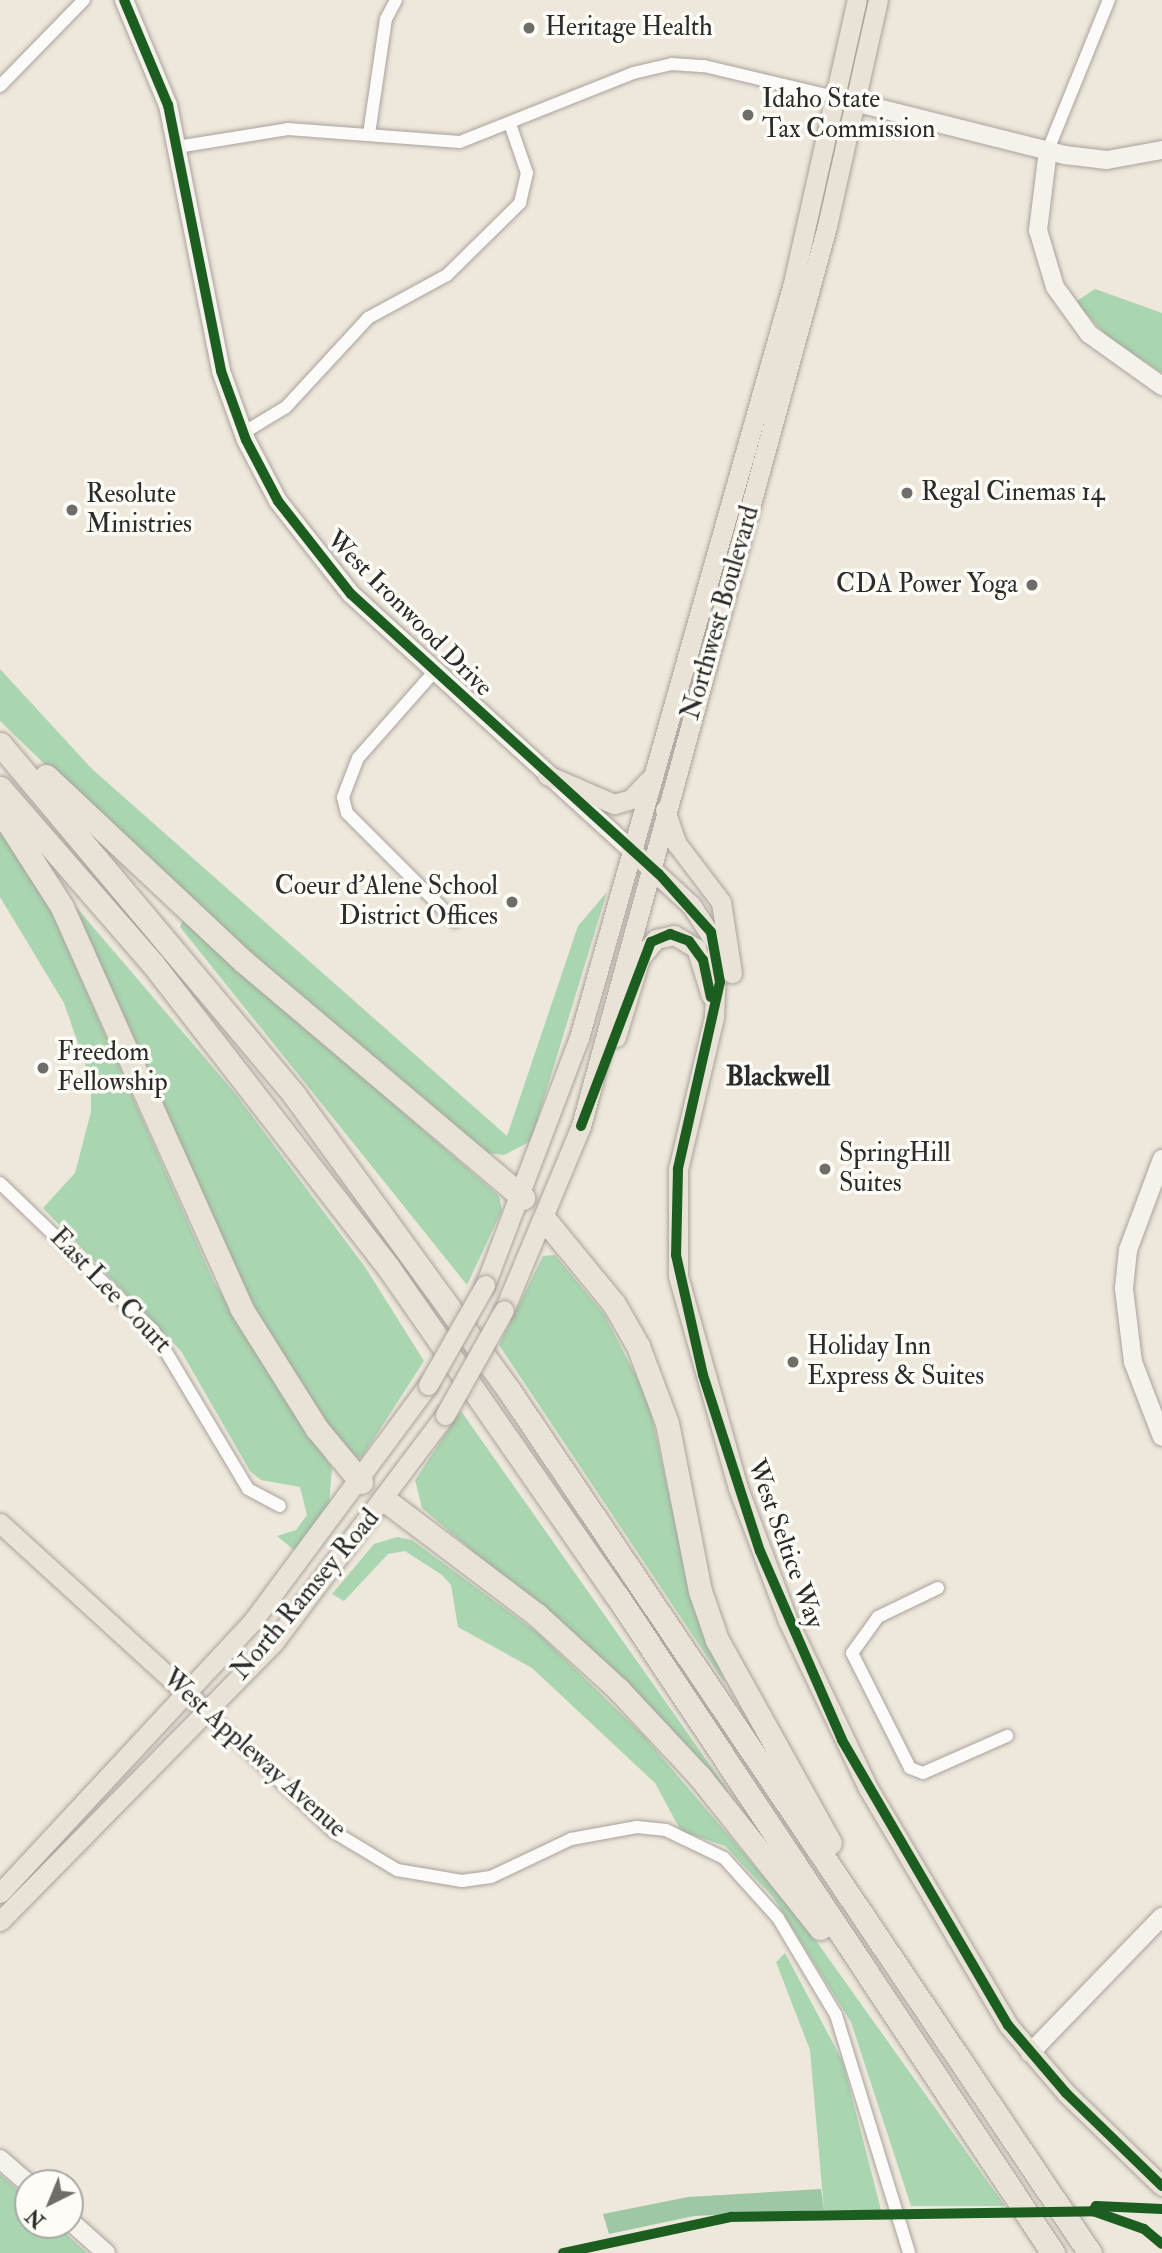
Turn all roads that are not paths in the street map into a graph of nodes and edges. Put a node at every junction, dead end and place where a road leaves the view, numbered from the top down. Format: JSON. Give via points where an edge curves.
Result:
{"nodes":[{"id":1,"x":84,"y":0,"type":"edge"},
{"id":2,"x":124,"y":0,"type":"edge"},
{"id":3,"x":396,"y":0,"type":"edge"},
{"id":4,"x":857,"y":0,"type":"edge"},
{"id":5,"x":878,"y":0,"type":"edge"},
{"id":6,"x":1108,"y":0,"type":"edge"},
{"id":7,"x":0,"y":86,"type":"edge"},
{"id":8,"x":848,"y":101,"type":"junction"},
{"id":9,"x":510,"y":124,"type":"junction"},
{"id":10,"x":369,"y":134,"type":"junction"},
{"id":11,"x":177,"y":147,"type":"junction"},
{"id":12,"x":1048,"y":150,"type":"junction"},
{"id":13,"x":1162,"y":150,"type":"edge"},
{"id":14,"x":1162,"y":386,"type":"edge"},
{"id":15,"x":243,"y":433,"type":"junction"},
{"id":16,"x":433,"y":673,"type":"junction"},
{"id":17,"x":0,"y":734,"type":"edge"},
{"id":18,"x":0,"y":744,"type":"edge"},
{"id":19,"x":547,"y":775,"type":"junction"},
{"id":20,"x":650,"y":778,"type":"junction"},
{"id":21,"x":0,"y":788,"type":"edge"},
{"id":22,"x":0,"y":810,"type":"edge"},
{"id":23,"x":665,"y":810,"type":"junction"},
{"id":24,"x":630,"y":849,"type":"junction"},
{"id":25,"x":648,"y":865,"type":"junction"},
{"id":26,"x":455,"y":921,"type":"dead end"},
{"id":27,"x":714,"y":1017,"type":"junction"},
{"id":28,"x":581,"y":1126,"type":"junction"},
{"id":29,"x":1162,"y":1159,"type":"edge"},
{"id":30,"x":0,"y":1183,"type":"edge"},
{"id":31,"x":523,"y":1198,"type":"junction"},
{"id":32,"x":545,"y":1220,"type":"junction"},
{"id":33,"x":1160,"y":1426,"type":"edge"},
{"id":34,"x":362,"y":1482,"type":"junction"},
{"id":35,"x":385,"y":1500,"type":"junction"},
{"id":36,"x":280,"y":1506,"type":"dead end"},
{"id":37,"x":0,"y":1523,"type":"edge"},
{"id":38,"x":939,"y":1588,"type":"dead end"},
{"id":39,"x":187,"y":1693,"type":"junction"},
{"id":40,"x":205,"y":1711,"type":"junction"},
{"id":41,"x":1007,"y":1736,"type":"dead end"},
{"id":42,"x":0,"y":1893,"type":"edge"},
{"id":43,"x":1162,"y":1917,"type":"edge"},
{"id":44,"x":0,"y":1921,"type":"edge"},
{"id":45,"x":925,"y":2010,"type":"junction"},
{"id":46,"x":1030,"y":2053,"type":"junction"},
{"id":47,"x":940,"y":2082,"type":"junction"},
{"id":48,"x":0,"y":2158,"type":"edge"},
{"id":49,"x":14,"y":2170,"type":"edge"},
{"id":50,"x":1162,"y":2186,"type":"edge"},
{"id":51,"x":84,"y":2233,"type":"edge"},
{"id":52,"x":1049,"y":2246,"type":"edge"},
{"id":53,"x":908,"y":2247,"type":"edge"},
{"id":54,"x":1086,"y":2247,"type":"edge"},
{"id":55,"x":106,"y":2253,"type":"edge"}],
"edges":[{"from":1,"to":7,"type":"street"},
{"from":2,"to":11,"type":"street","name":"West Ironwood Drive","via":[[157,72]]},
{"from":3,"to":10,"type":"street","via":[[386,19]]},
{"from":4,"to":8,"type":"main road","name":"Northwest Boulevard"},
{"from":5,"to":8,"type":"main road","name":"Northwest Boulevard"},
{"from":6,"to":12,"type":"street"},
{"from":8,"to":9,"type":"street","via":[[704,66],[672,65],[633,73]]},
{"from":8,"to":12,"type":"street"},
{"from":8,"to":20,"type":"main road","name":"Northwest Boulevard","via":[[727,529]]},
{"from":8,"to":23,"type":"main road","name":"Northwest Boulevard","via":[[769,448]]},
{"from":9,"to":10,"type":"street","via":[[446,144]]},
{"from":9,"to":15,"type":"street","via":[[527,173],[520,203],[447,275],[376,312],[286,407]]},
{"from":10,"to":11,"type":"street","via":[[288,129]]},
{"from":11,"to":15,"type":"street","name":"West Ironwood Drive","via":[[215,344]]},
{"from":12,"to":13,"type":"street","via":[[1107,160]]},
{"from":12,"to":14,"type":"street","via":[[1038,230],[1055,287],[1088,334]]},
{"from":15,"to":16,"type":"street","name":"West Ironwood Drive","via":[[307,545]]},
{"from":16,"to":19,"type":"street","name":"West Ironwood Drive"},
{"from":16,"to":26,"type":"street","via":[[358,758],[343,797],[347,813]]},
{"from":17,"to":31,"type":"highway","via":[[243,961]]},
{"from":18,"to":45,"type":"highway","via":[[154,921],[311,1118],[508,1389]]},
{"from":19,"to":20,"type":"main road","via":[[614,804],[631,799]]},
{"from":19,"to":24,"type":"street","name":"West Ironwood Drive"},
{"from":20,"to":24,"type":"main road","name":"Northwest Boulevard"},
{"from":21,"to":47,"type":"highway","via":[[153,964],[388,1267],[617,1596]]},
{"from":22,"to":34,"type":"highway","via":[[62,908],[240,1308],[317,1429]]},
{"from":23,"to":25,"type":"main road","name":"Northwest Boulevard"},
{"from":23,"to":27,"type":"main road","via":[[677,844],[721,902],[730,936],[732,977]]},
{"from":24,"to":25,"type":"main road","name":"West Seltice Way"},
{"from":24,"to":31,"type":"main road","name":"Northwest Boulevard","via":[[579,1038]]},
{"from":25,"to":27,"type":"main road","name":"West Seltice Way","via":[[691,905],[714,939],[720,962]]},
{"from":25,"to":28,"type":"main road","name":"Northwest Boulevard"},
{"from":27,"to":28,"type":"main road","via":[[696,948],[670,934],[651,942]]},
{"from":27,"to":46,"type":"main road","name":"West Seltice Way","via":[[684,1130],[674,1214],[678,1276],[730,1463],[788,1621],[842,1740],[921,1885]]},
{"from":28,"to":32,"type":"main road","name":"Northwest Boulevard"},
{"from":29,"to":33,"type":"street","via":[[1128,1250],[1124,1289],[1133,1362]]},
{"from":30,"to":36,"type":"street","name":"East Lee Court","via":[[153,1330],[248,1489]]},
{"from":31,"to":32,"type":"main road"},
{"from":31,"to":34,"type":"main road","name":"North Ramsey Road","bridge":true,"via":[[485,1285],[428,1385]]},
{"from":32,"to":35,"type":"main road","name":"North Ramsey Road","bridge":true,"via":[[505,1310],[445,1415]]},
{"from":32,"to":45,"type":"highway","via":[[614,1304],[638,1346],[667,1423],[700,1591],[717,1640]]},
{"from":34,"to":35,"type":"main road"},
{"from":34,"to":39,"type":"main road","name":"North Ramsey Road","via":[[252,1622]]},
{"from":35,"to":40,"type":"main road","name":"North Ramsey Road","via":[[274,1642]]},
{"from":35,"to":47,"type":"highway","via":[[537,1615],[618,1689],[700,1777]]},
{"from":37,"to":39,"type":"main road","name":"West Appleway Avenue"},
{"from":38,"to":41,"type":"street","via":[[878,1616],[856,1642],[857,1664],[911,1768],[923,1773]]},
{"from":39,"to":40,"type":"main road","name":"West Appleway Avenue"},
{"from":39,"to":42,"type":"main road","name":"North Ramsey Road"},
{"from":40,"to":44,"type":"main road","name":"North Ramsey Road"},
{"from":40,"to":53,"type":"street","name":"West Appleway Avenue","via":[[334,1832],[397,1870],[462,1881],[491,1877],[571,1839],[637,1827],[666,1830],[724,1858],[762,1898],[819,1980],[852,2053]]},
{"from":43,"to":46,"type":"street"},
{"from":45,"to":54,"type":"highway"},
{"from":46,"to":50,"type":"main road","name":"West Seltice Way"},
{"from":47,"to":52,"type":"highway"},
{"from":48,"to":49,"type":"street"},
{"from":51,"to":55,"type":"street"}]}
